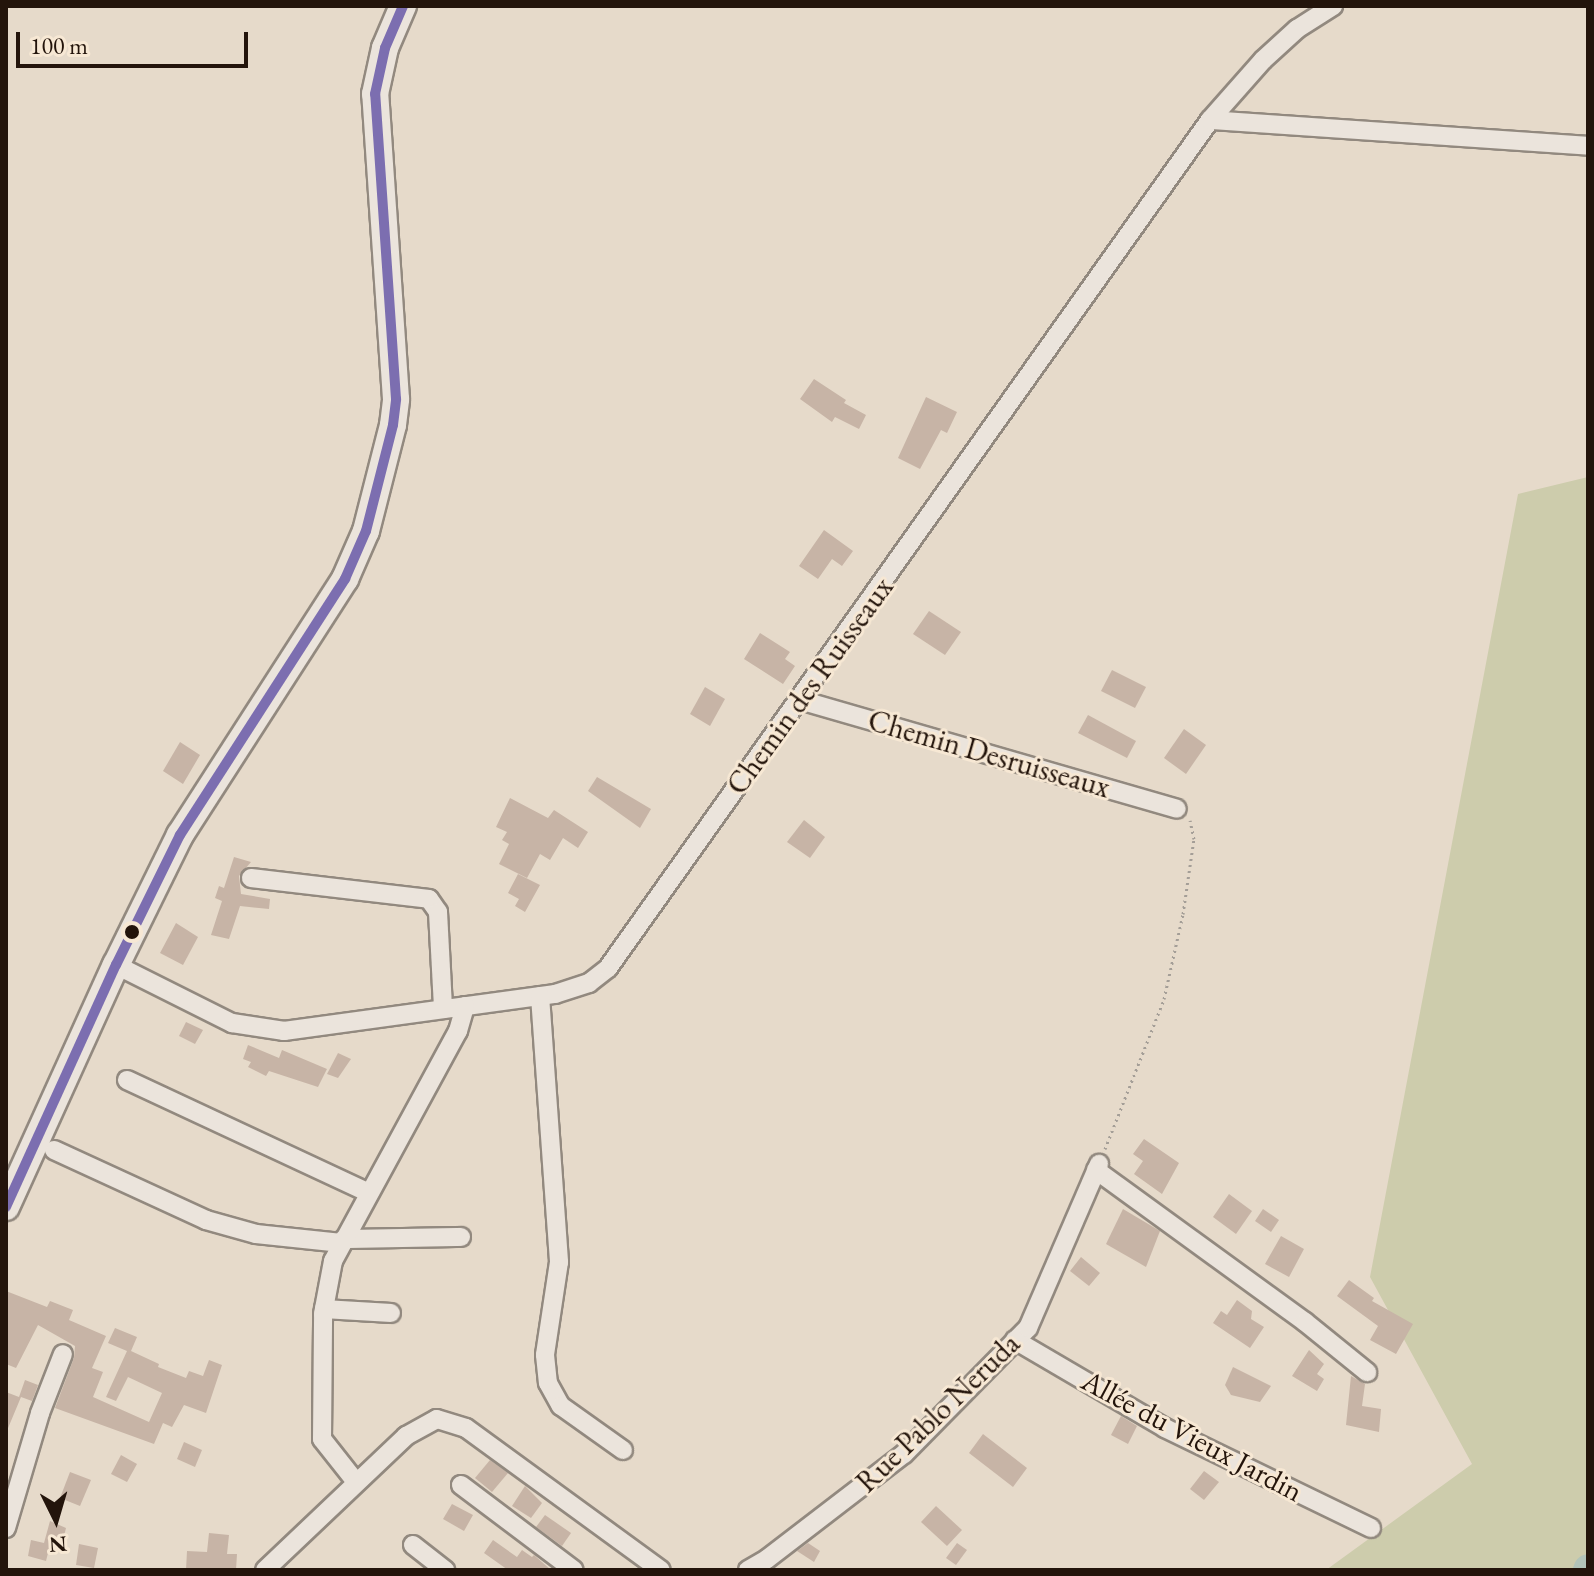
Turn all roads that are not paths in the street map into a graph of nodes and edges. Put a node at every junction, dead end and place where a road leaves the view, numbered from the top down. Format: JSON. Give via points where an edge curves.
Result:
{"nodes":[{"id":1,"x":403,"y":6,"type":"edge"},
{"id":2,"x":1333,"y":6,"type":"edge"},
{"id":3,"x":1210,"y":120,"type":"junction"},
{"id":4,"x":1588,"y":146,"type":"edge"},
{"id":5,"x":800,"y":700,"type":"junction"},
{"id":6,"x":1177,"y":809,"type":"road end"},
{"id":7,"x":251,"y":878,"type":"dead end"},
{"id":8,"x":116,"y":965,"type":"junction"},
{"id":9,"x":540,"y":996,"type":"junction"},
{"id":10,"x":465,"y":1006,"type":"junction"},
{"id":11,"x":443,"y":1009,"type":"junction"},
{"id":12,"x":127,"y":1080,"type":"dead end"},
{"id":13,"x":54,"y":1150,"type":"dead end"},
{"id":14,"x":369,"y":1193,"type":"junction"},
{"id":15,"x":6,"y":1207,"type":"edge"},
{"id":16,"x":461,"y":1237,"type":"dead end"},
{"id":17,"x":343,"y":1241,"type":"junction"},
{"id":18,"x":324,"y":1309,"type":"junction"},
{"id":19,"x":391,"y":1313,"type":"dead end"},
{"id":20,"x":1015,"y":1340,"type":"junction"},
{"id":21,"x":63,"y":1354,"type":"dead end"},
{"id":22,"x":1367,"y":1372,"type":"dead end"},
{"id":23,"x":623,"y":1450,"type":"dead end"},
{"id":24,"x":356,"y":1482,"type":"junction"},
{"id":25,"x":461,"y":1485,"type":"dead end"},
{"id":26,"x":6,"y":1528,"type":"edge"},
{"id":27,"x":1371,"y":1528,"type":"dead end"},
{"id":28,"x":413,"y":1545,"type":"dead end"},
{"id":29,"x":265,"y":1570,"type":"edge"},
{"id":30,"x":445,"y":1570,"type":"edge"},
{"id":31,"x":574,"y":1570,"type":"edge"},
{"id":32,"x":661,"y":1570,"type":"edge"},
{"id":33,"x":748,"y":1570,"type":"edge"}],
"edges":[{"from":1,"to":8,"type":"main road","via":[[385,48],[375,94],[396,399],[366,531],[345,579],[180,835]]},
{"from":2,"to":3,"type":"street","name":"Chemin des Ruisseaux","via":[[1263,60]]},
{"from":3,"to":4,"type":"street"},
{"from":3,"to":5,"type":"street","name":"Chemin des Ruisseaux"},
{"from":5,"to":6,"type":"street","name":"Chemin Desruisseaux"},
{"from":5,"to":9,"type":"street","name":"Chemin des Ruisseaux","via":[[608,968],[589,983]]},
{"from":7,"to":11,"type":"street","via":[[429,899],[438,912]]},
{"from":8,"to":11,"type":"street","name":"Chemin des Ruisseaux","via":[[232,1023],[284,1031]]},
{"from":8,"to":15,"type":"main road"},
{"from":9,"to":10,"type":"street","name":"Chemin des Ruisseaux"},
{"from":9,"to":23,"type":"street","via":[[559,1262],[545,1355],[548,1383],[561,1406]]},
{"from":10,"to":11,"type":"street","name":"Chemin des Ruisseaux"},
{"from":10,"to":14,"type":"street","via":[[458,1031]]},
{"from":12,"to":14,"type":"street"},
{"from":13,"to":17,"type":"street","via":[[206,1220],[256,1234]]},
{"from":14,"to":17,"type":"street"},
{"from":16,"to":17,"type":"street"},
{"from":17,"to":18,"type":"street","via":[[333,1261]]},
{"from":18,"to":19,"type":"street"},
{"from":18,"to":24,"type":"street","via":[[322,1439]]},
{"from":20,"to":22,"type":"street","name":"Rue Pablo Neruda","via":[[1028,1328],[1098,1167]]},
{"from":20,"to":27,"type":"street","name":"Allée du Vieux Jardin","via":[[1165,1428]]},
{"from":20,"to":33,"type":"street","name":"Rue Pablo Neruda","via":[[904,1454]]},
{"from":21,"to":26,"type":"street"},
{"from":24,"to":29,"type":"street"},
{"from":24,"to":32,"type":"street","via":[[406,1436],[431,1421],[444,1420],[466,1428]]},
{"from":25,"to":31,"type":"street"},
{"from":28,"to":30,"type":"street"}]}
